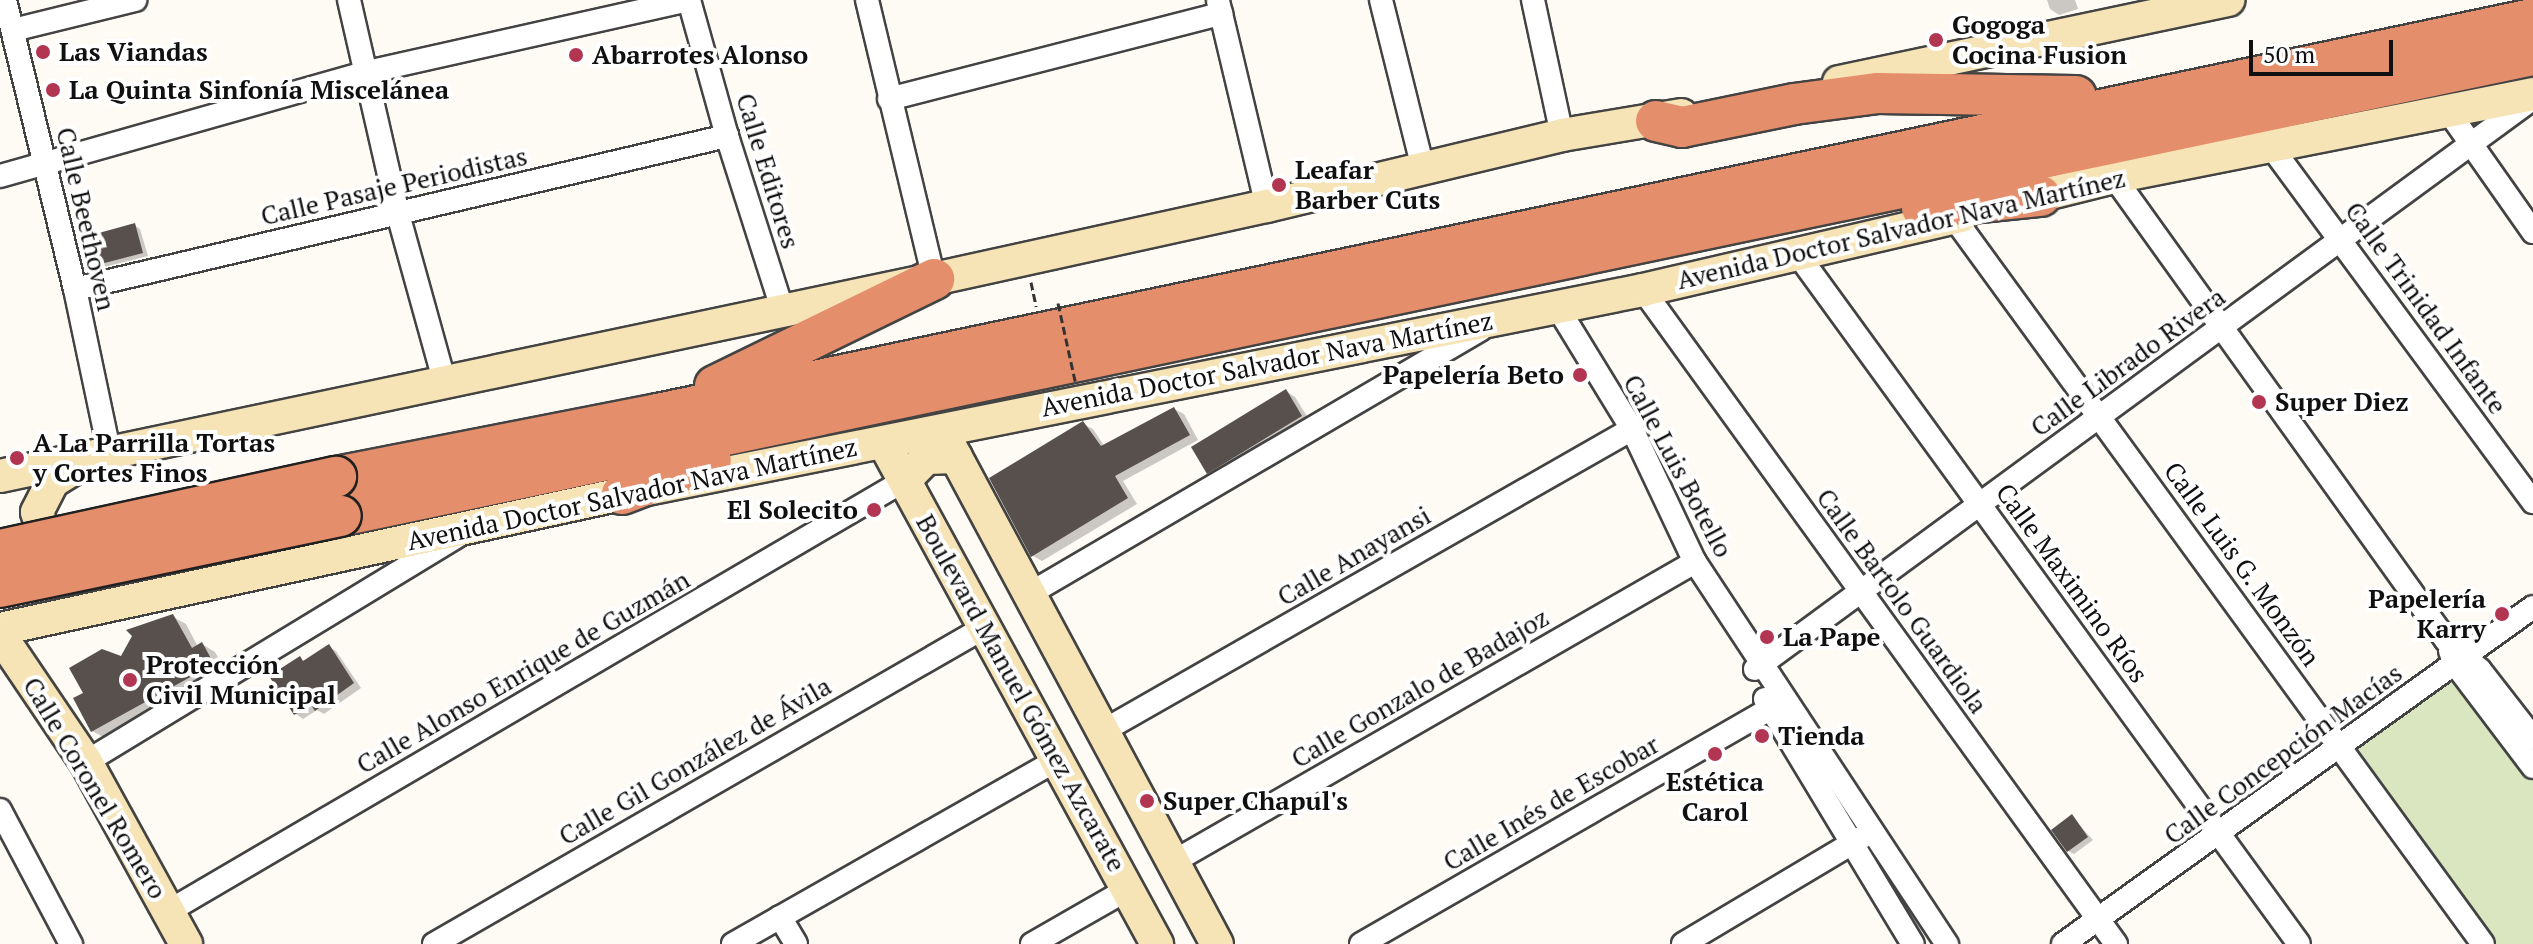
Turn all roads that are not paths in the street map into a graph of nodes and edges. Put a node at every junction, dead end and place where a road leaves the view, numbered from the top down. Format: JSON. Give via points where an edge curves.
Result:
{"nodes":[{"id":1,"x":5,"y":0,"type":"edge"},
{"id":2,"x":135,"y":0,"type":"edge"},
{"id":3,"x":349,"y":0,"type":"edge"},
{"id":4,"x":689,"y":0,"type":"edge"},
{"id":5,"x":867,"y":0,"type":"edge"},
{"id":6,"x":1381,"y":0,"type":"edge"},
{"id":7,"x":1533,"y":0,"type":"edge"},
{"id":8,"x":2228,"y":0,"type":"edge"},
{"id":9,"x":1219,"y":7,"type":"edge"},
{"id":10,"x":2533,"y":19,"type":"edge"},
{"id":11,"x":13,"y":30,"type":"junction"},
{"id":12,"x":2533,"y":55,"type":"edge"},
{"id":13,"x":367,"y":72,"type":"junction"},
{"id":14,"x":2438,"y":77,"type":"junction"},
{"id":15,"x":2533,"y":96,"type":"edge"},
{"id":16,"x":2148,"y":98,"type":"junction"},
{"id":17,"x":889,"y":99,"type":"junction"},
{"id":18,"x":1656,"y":121,"type":"junction"},
{"id":19,"x":1562,"y":135,"type":"junction"},
{"id":20,"x":727,"y":136,"type":"junction"},
{"id":21,"x":2471,"y":143,"type":"junction"},
{"id":22,"x":2272,"y":148,"type":"junction"},
{"id":23,"x":45,"y":161,"type":"junction"},
{"id":24,"x":1423,"y":168,"type":"junction"},
{"id":25,"x":0,"y":176,"type":"edge"},
{"id":26,"x":2114,"y":177,"type":"junction"},
{"id":27,"x":2040,"y":196,"type":"junction"},
{"id":28,"x":1267,"y":206,"type":"junction"},
{"id":29,"x":1798,"y":211,"type":"junction"},
{"id":30,"x":398,"y":214,"type":"junction"},
{"id":31,"x":1954,"y":218,"type":"junction"},
{"id":32,"x":2533,"y":232,"type":"edge"},
{"id":33,"x":2342,"y":241,"type":"junction"},
{"id":34,"x":1799,"y":256,"type":"junction"},
{"id":35,"x":934,"y":279,"type":"junction"},
{"id":36,"x":75,"y":289,"type":"junction"},
{"id":37,"x":1643,"y":290,"type":"junction"},
{"id":38,"x":1556,"y":305,"type":"junction"},
{"id":39,"x":783,"y":312,"type":"junction"},
{"id":40,"x":1503,"y":316,"type":"junction"},
{"id":41,"x":2223,"y":326,"type":"junction"},
{"id":42,"x":444,"y":380,"type":"junction"},
{"id":43,"x":957,"y":388,"type":"junction"},
{"id":44,"x":658,"y":414,"type":"junction"},
{"id":45,"x":2100,"y":417,"type":"junction"},
{"id":46,"x":1632,"y":429,"type":"junction"},
{"id":47,"x":884,"y":443,"type":"junction"},
{"id":48,"x":949,"y":444,"type":"junction"},
{"id":49,"x":109,"y":451,"type":"junction"},
{"id":50,"x":0,"y":476,"type":"edge"},
{"id":51,"x":905,"y":480,"type":"junction"},
{"id":52,"x":622,"y":494,"type":"junction"},
{"id":53,"x":2533,"y":502,"type":"edge"},
{"id":54,"x":1981,"y":505,"type":"junction"},
{"id":55,"x":472,"y":526,"type":"junction"},
{"id":56,"x":0,"y":550,"type":"edge"},
{"id":57,"x":1695,"y":562,"type":"junction"},
{"id":58,"x":209,"y":582,"type":"junction"},
{"id":59,"x":0,"y":587,"type":"edge"},
{"id":60,"x":1862,"y":593,"type":"junction"},
{"id":61,"x":1029,"y":594,"type":"junction"},
{"id":62,"x":2533,"y":607,"type":"edge"},
{"id":63,"x":985,"y":627,"type":"junction"},
{"id":64,"x":0,"y":632,"type":"edge"},
{"id":65,"x":2460,"y":661,"type":"junction"},
{"id":66,"x":1756,"y":662,"type":"junction"},
{"id":67,"x":1768,"y":710,"type":"junction"},
{"id":68,"x":1103,"y":731,"type":"junction"},
{"id":69,"x":2533,"y":738,"type":"edge"},
{"id":70,"x":2342,"y":747,"type":"junction"},
{"id":71,"x":1057,"y":760,"type":"junction"},
{"id":72,"x":86,"y":762,"type":"junction"},
{"id":73,"x":2533,"y":767,"type":"edge"},
{"id":74,"x":0,"y":810,"type":"edge"},
{"id":75,"x":1870,"y":831,"type":"junction"},
{"id":76,"x":2220,"y":834,"type":"junction"},
{"id":77,"x":1850,"y":846,"type":"junction"},
{"id":78,"x":10,"y":851,"type":"edge"},
{"id":79,"x":1173,"y":862,"type":"junction"},
{"id":80,"x":1128,"y":889,"type":"junction"},
{"id":81,"x":169,"y":911,"type":"junction"},
{"id":82,"x":780,"y":917,"type":"junction"},
{"id":83,"x":2100,"y":921,"type":"junction"},
{"id":84,"x":71,"y":944,"type":"edge"},
{"id":85,"x":186,"y":944,"type":"edge"},
{"id":86,"x":434,"y":944,"type":"edge"},
{"id":87,"x":733,"y":944,"type":"edge"},
{"id":88,"x":796,"y":944,"type":"edge"},
{"id":89,"x":1032,"y":944,"type":"edge"},
{"id":90,"x":1157,"y":944,"type":"edge"},
{"id":91,"x":1217,"y":944,"type":"edge"},
{"id":92,"x":1361,"y":944,"type":"edge"},
{"id":93,"x":1683,"y":944,"type":"edge"},
{"id":94,"x":1913,"y":944,"type":"edge"},
{"id":95,"x":1947,"y":944,"type":"edge"},
{"id":96,"x":2063,"y":944,"type":"edge"},
{"id":97,"x":2116,"y":944,"type":"edge"},
{"id":98,"x":2299,"y":944,"type":"edge"},
{"id":99,"x":2483,"y":944,"type":"edge"}],
"edges":[{"from":1,"to":11,"type":"street","name":"Calle Beethoven"},
{"from":2,"to":11,"type":"street"},
{"from":3,"to":13,"type":"street"},
{"from":4,"to":13,"type":"street"},
{"from":4,"to":20,"type":"street","name":"Calle Editores"},
{"from":5,"to":17,"type":"street"},
{"from":6,"to":24,"type":"street"},
{"from":7,"to":19,"type":"street"},
{"from":8,"to":18,"type":"main road"},
{"from":9,"to":17,"type":"street"},
{"from":9,"to":28,"type":"street"},
{"from":10,"to":14,"type":"highway","name":"Avenida Doctor Salvador Nava Martínez"},
{"from":11,"to":23,"type":"street","name":"Calle Beethoven"},
{"from":12,"to":14,"type":"highway","name":"Avenida Doctor Salvador Nava Martínez"},
{"from":13,"to":23,"type":"street"},
{"from":13,"to":30,"type":"street"},
{"from":14,"to":15,"type":"main road","name":"Avenida Doctor Salvador Nava Martínez"},
{"from":14,"to":16,"type":"highway","name":"Avenida Doctor Salvador Nava Martínez"},
{"from":14,"to":21,"type":"street"},
{"from":14,"to":22,"type":"main road","name":"Avenida Doctor Salvador Nava Martínez"},
{"from":14,"to":29,"type":"highway","name":"Avenida Doctor Salvador Nava Martínez"},
{"from":15,"to":21,"type":"street","name":"Calle Librado Rivera"},
{"from":16,"to":18,"type":"highway","via":[[1878,93],[1682,127]]},
{"from":16,"to":44,"type":"highway","name":"Avenida Doctor Salvador Nava Martínez"},
{"from":17,"to":35,"type":"street"},
{"from":18,"to":19,"type":"main road"},
{"from":19,"to":24,"type":"main road"},
{"from":20,"to":30,"type":"street","name":"Calle Pasaje Periodistas"},
{"from":20,"to":39,"type":"street","name":"Calle Editores"},
{"from":21,"to":32,"type":"street"},
{"from":21,"to":33,"type":"street","name":"Calle Librado Rivera"},
{"from":22,"to":26,"type":"main road","name":"Avenida Doctor Salvador Nava Martínez"},
{"from":22,"to":33,"type":"street","name":"Calle Trinidad Infante"},
{"from":23,"to":25,"type":"street"},
{"from":23,"to":36,"type":"street","name":"Calle Beethoven"},
{"from":24,"to":28,"type":"main road"},
{"from":26,"to":27,"type":"main road","name":"Avenida Doctor Salvador Nava Martínez"},
{"from":26,"to":41,"type":"street"},
{"from":27,"to":29,"type":"highway","via":[[1849,213]]},
{"from":27,"to":31,"type":"main road","name":"Avenida Doctor Salvador Nava Martínez"},
{"from":28,"to":35,"type":"main road"},
{"from":29,"to":43,"type":"highway","name":"Avenida Doctor Salvador Nava Martínez"},
{"from":30,"to":36,"type":"street","name":"Calle Pasaje Periodistas"},
{"from":30,"to":42,"type":"street"},
{"from":31,"to":34,"type":"main road","name":"Avenida Doctor Salvador Nava Martínez"},
{"from":31,"to":45,"type":"street","name":"Calle Luis G. Monzón"},
{"from":33,"to":41,"type":"street","name":"Calle Librado Rivera"},
{"from":33,"to":53,"type":"street","name":"Calle Trinidad Infante"},
{"from":34,"to":37,"type":"main road","name":"Avenida Doctor Salvador Nava Martínez"},
{"from":34,"to":54,"type":"street","name":"Calle Maximino Ríos"},
{"from":35,"to":39,"type":"main road"},
{"from":35,"to":44,"type":"highway"},
{"from":36,"to":49,"type":"street","name":"Calle Beethoven"},
{"from":37,"to":38,"type":"main road","name":"Avenida Doctor Salvador Nava Martínez"},
{"from":37,"to":60,"type":"street","name":"Calle Bartolo Guardiola"},
{"from":38,"to":40,"type":"main road","name":"Avenida Doctor Salvador Nava Martínez"},
{"from":38,"to":46,"type":"street","name":"Calle Luis Botello"},
{"from":39,"to":42,"type":"main road"},
{"from":40,"to":48,"type":"main road","name":"Avenida Doctor Salvador Nava Martínez"},
{"from":40,"to":61,"type":"street"},
{"from":41,"to":45,"type":"street","name":"Calle Librado Rivera"},
{"from":41,"to":65,"type":"street"},
{"from":42,"to":49,"type":"main road"},
{"from":43,"to":52,"type":"highway","via":[[686,467]]},
{"from":43,"to":59,"type":"highway","name":"Avenida Doctor Salvador Nava Martínez","bridge":true},
{"from":44,"to":56,"type":"highway","name":"Avenida Doctor Salvador Nava Martínez","bridge":true},
{"from":45,"to":54,"type":"street","name":"Calle Librado Rivera"},
{"from":45,"to":70,"type":"street","name":"Calle Luis G. Monzón"},
{"from":46,"to":57,"type":"street","name":"Calle Luis Botello"},
{"from":46,"to":68,"type":"street","name":"Calle Anayansi"},
{"from":47,"to":48,"type":"main road","name":"Avenida Doctor Salvador Nava Martínez"},
{"from":47,"to":51,"type":"main road","name":"Boulevard Manuel Gómez Azcarate"},
{"from":47,"to":52,"type":"main road","name":"Avenida Doctor Salvador Nava Martínez"},
{"from":48,"to":51,"type":"main road"},
{"from":48,"to":61,"type":"main road","name":"Boulevard Manuel Gómez Azcarate"},
{"from":49,"to":50,"type":"main road"},
{"from":49,"to":58,"type":"main road","via":[[52,482],[37,512],[47,553],[68,581],[83,588]]},
{"from":51,"to":63,"type":"main road","name":"Boulevard Manuel Gómez Azcarate"},
{"from":51,"to":81,"type":"street","name":"Calle Alonso Enrique de Guzmán"},
{"from":52,"to":55,"type":"main road","name":"Avenida Doctor Salvador Nava Martínez"},
{"from":54,"to":60,"type":"street","name":"Calle Librado Rivera"},
{"from":54,"to":76,"type":"street","name":"Calle Maximino Ríos"},
{"from":55,"to":58,"type":"main road","name":"Avenida Doctor Salvador Nava Martínez"},
{"from":55,"to":72,"type":"street"},
{"from":57,"to":66,"type":"street","name":"Calle Luis Botello"},
{"from":57,"to":79,"type":"street","name":"Calle Gonzalo de Badajoz"},
{"from":58,"to":64,"type":"main road","name":"Avenida Doctor Salvador Nava Martínez"},
{"from":60,"to":66,"type":"street","name":"Calle Librado Rivera"},
{"from":60,"to":83,"type":"street","name":"Calle Bartolo Guardiola"},
{"from":61,"to":68,"type":"main road","name":"Boulevard Manuel Gómez Azcarate"},
{"from":62,"to":65,"type":"street","name":"Calle Concepción Macías"},
{"from":63,"to":71,"type":"main road","name":"Boulevard Manuel Gómez Azcarate"},
{"from":63,"to":86,"type":"street","name":"Calle Gil González de Ávila"},
{"from":64,"to":72,"type":"main road","name":"Calle Coronel Romero"},
{"from":65,"to":69,"type":"street","via":[[2480,670]]},
{"from":65,"to":70,"type":"street","name":"Calle Concepción Macías"},
{"from":65,"to":73,"type":"street"},
{"from":66,"to":67,"type":"street","name":"Calle Luis Botello"},
{"from":66,"to":75,"type":"street","name":"Calle Luis Botello"},
{"from":67,"to":77,"type":"street","name":"Calle Luis Botello"},
{"from":67,"to":92,"type":"street","name":"Calle Inés de Escobar"},
{"from":68,"to":79,"type":"main road","name":"Boulevard Manuel Gómez Azcarate"},
{"from":70,"to":76,"type":"street","name":"Calle Concepción Macías"},
{"from":70,"to":99,"type":"street","name":"Calle Luis G. Monzón"},
{"from":71,"to":80,"type":"main road","name":"Boulevard Manuel Gómez Azcarate"},
{"from":71,"to":82,"type":"street"},
{"from":72,"to":81,"type":"main road","name":"Calle Coronel Romero"},
{"from":74,"to":78,"type":"street"},
{"from":75,"to":77,"type":"street"},
{"from":75,"to":95,"type":"street","name":"Calle Luis Botello"},
{"from":76,"to":83,"type":"street","name":"Calle Concepción Macías"},
{"from":76,"to":98,"type":"street","name":"Calle Maximino Ríos"},
{"from":77,"to":93,"type":"street"},
{"from":77,"to":94,"type":"street","name":"Calle Luis Botello"},
{"from":78,"to":84,"type":"street"},
{"from":79,"to":91,"type":"main road","name":"Boulevard Manuel Gómez Azcarate"},
{"from":80,"to":89,"type":"street"},
{"from":80,"to":90,"type":"main road","name":"Boulevard Manuel Gómez Azcarate"},
{"from":81,"to":85,"type":"main road","name":"Calle Coronel Romero"},
{"from":82,"to":87,"type":"street"},
{"from":82,"to":88,"type":"street"},
{"from":83,"to":96,"type":"street","name":"Calle Concepción Macías"},
{"from":83,"to":97,"type":"street","name":"Calle Bartolo Guardiola"}]}
